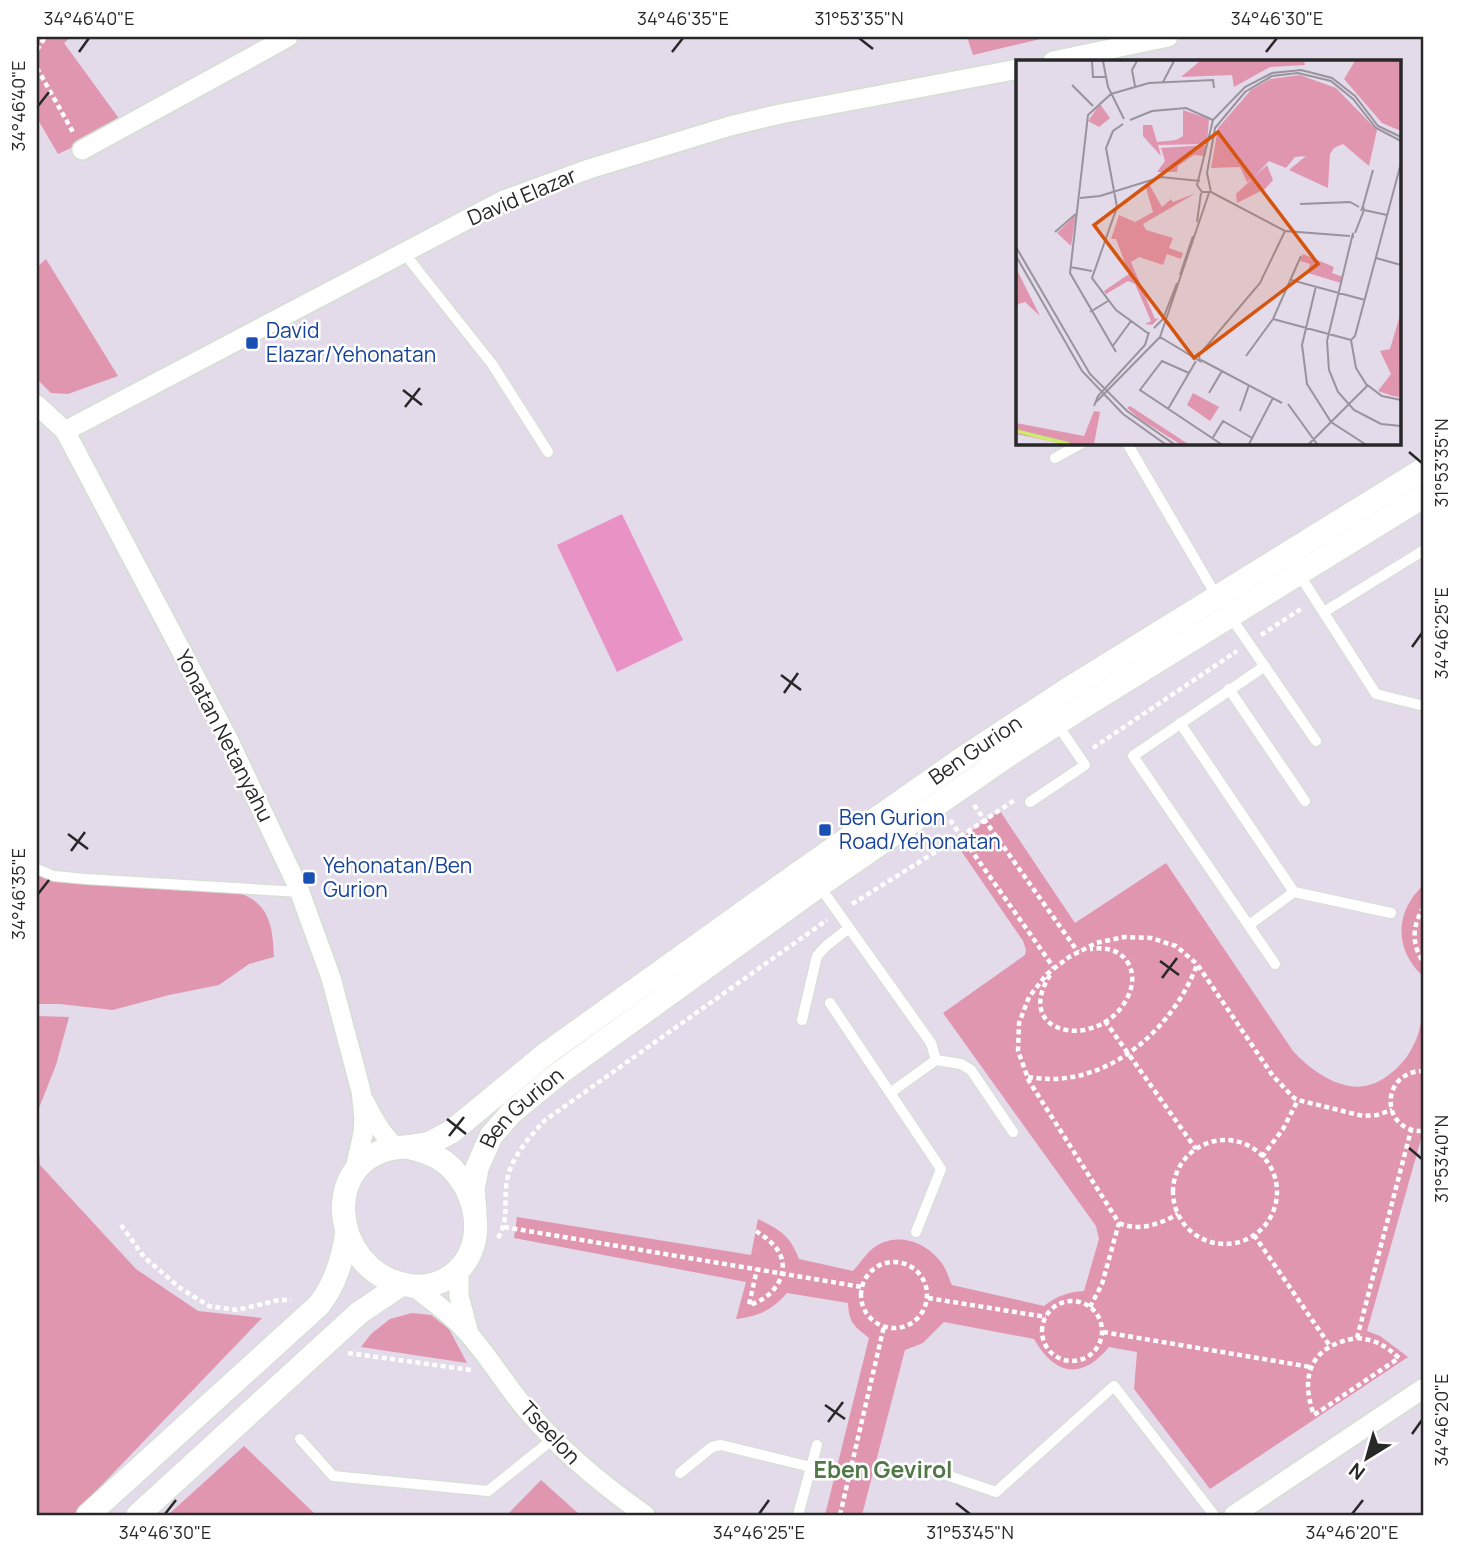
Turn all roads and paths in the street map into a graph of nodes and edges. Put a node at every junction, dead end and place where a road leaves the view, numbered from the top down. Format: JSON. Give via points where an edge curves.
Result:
{"nodes":[{"id":1,"x":45,"y":37,"type":"edge"},
{"id":2,"x":288,"y":37,"type":"edge"},
{"id":3,"x":1168,"y":37,"type":"edge"},
{"id":4,"x":37,"y":50,"type":"edge"},
{"id":5,"x":1058,"y":60,"type":"edge"},
{"id":6,"x":37,"y":68,"type":"edge"},
{"id":7,"x":1016,"y":69,"type":"edge"},
{"id":8,"x":82,"y":150,"type":"joint"},
{"id":9,"x":404,"y":253,"type":"junction"},
{"id":10,"x":37,"y":405,"type":"edge"},
{"id":11,"x":65,"y":431,"type":"junction"},
{"id":12,"x":1080,"y":444,"type":"edge"},
{"id":13,"x":1128,"y":444,"type":"edge"},
{"id":14,"x":548,"y":452,"type":"dead end"},
{"id":15,"x":1055,"y":458,"type":"dead end"},
{"id":16,"x":1424,"y":468,"type":"edge"},
{"id":17,"x":1424,"y":496,"type":"edge"},
{"id":18,"x":1424,"y":550,"type":"edge"},
{"id":19,"x":1299,"y":573,"type":"junction"},
{"id":20,"x":1316,"y":600,"type":"junction"},
{"id":21,"x":1224,"y":606,"type":"junction"},
{"id":22,"x":1324,"y":612,"type":"junction"},
{"id":23,"x":1249,"y":643,"type":"junction"},
{"id":24,"x":1265,"y":666,"type":"junction"},
{"id":25,"x":1229,"y":690,"type":"junction"},
{"id":26,"x":1424,"y":706,"type":"edge"},
{"id":27,"x":1180,"y":723,"type":"junction"},
{"id":28,"x":1057,"y":724,"type":"junction"},
{"id":29,"x":1316,"y":741,"type":"dead end"},
{"id":30,"x":1079,"y":757,"type":"junction"},
{"id":31,"x":961,"y":787,"type":"junction"},
{"id":32,"x":1028,"y":797,"type":"joint"},
{"id":33,"x":1304,"y":801,"type":"dead end"},
{"id":34,"x":938,"y":803,"type":"junction"},
{"id":35,"x":984,"y":821,"type":"junction"},
{"id":36,"x":961,"y":836,"type":"junction"},
{"id":37,"x":37,"y":869,"type":"edge"},
{"id":38,"x":820,"y":886,"type":"junction"},
{"id":39,"x":300,"y":892,"type":"junction"},
{"id":40,"x":1294,"y":892,"type":"junction"},
{"id":41,"x":1424,"y":907,"type":"edge"},
{"id":42,"x":838,"y":912,"type":"junction"},
{"id":43,"x":1391,"y":913,"type":"dead end"},
{"id":44,"x":1249,"y":925,"type":"junction"},
{"id":45,"x":849,"y":928,"type":"junction"},
{"id":46,"x":1078,"y":952,"type":"junction"},
{"id":47,"x":1424,"y":963,"type":"edge"},
{"id":48,"x":1059,"y":964,"type":"junction"},
{"id":49,"x":1197,"y":964,"type":"junction"},
{"id":50,"x":1275,"y":964,"type":"dead end"},
{"id":51,"x":1054,"y":968,"type":"junction"},
{"id":52,"x":830,"y":1003,"type":"dead end"},
{"id":53,"x":802,"y":1020,"type":"dead end"},
{"id":54,"x":1105,"y":1021,"type":"junction"},
{"id":55,"x":1128,"y":1053,"type":"junction"},
{"id":56,"x":936,"y":1060,"type":"junction"},
{"id":57,"x":1424,"y":1072,"type":"edge"},
{"id":58,"x":1028,"y":1077,"type":"junction"},
{"id":59,"x":361,"y":1091,"type":"junction"},
{"id":60,"x":890,"y":1093,"type":"junction"},
{"id":61,"x":1298,"y":1101,"type":"junction"},
{"id":62,"x":1392,"y":1110,"type":"junction"},
{"id":63,"x":1411,"y":1130,"type":"junction"},
{"id":64,"x":1424,"y":1131,"type":"edge"},
{"id":65,"x":1013,"y":1132,"type":"dead end"},
{"id":66,"x":402,"y":1148,"type":"junction"},
{"id":67,"x":1196,"y":1149,"type":"junction"},
{"id":68,"x":1262,"y":1157,"type":"junction"},
{"id":69,"x":354,"y":1172,"type":"junction"},
{"id":70,"x":1178,"y":1214,"type":"junction"},
{"id":71,"x":476,"y":1217,"type":"junction"},
{"id":72,"x":1119,"y":1223,"type":"junction"},
{"id":73,"x":121,"y":1225,"type":"dead end"},
{"id":74,"x":504,"y":1227,"type":"junction"},
{"id":75,"x":756,"y":1231,"type":"dead end"},
{"id":76,"x":916,"y":1232,"type":"dead end"},
{"id":77,"x":347,"y":1233,"type":"junction"},
{"id":78,"x":1254,"y":1235,"type":"junction"},
{"id":79,"x":494,"y":1247,"type":"dead end"},
{"id":80,"x":459,"y":1269,"type":"junction"},
{"id":81,"x":757,"y":1269,"type":"junction"},
{"id":82,"x":782,"y":1273,"type":"junction"},
{"id":83,"x":407,"y":1285,"type":"junction"},
{"id":84,"x":862,"y":1287,"type":"junction"},
{"id":85,"x":928,"y":1298,"type":"junction"},
{"id":86,"x":323,"y":1299,"type":"junction"},
{"id":87,"x":1090,"y":1307,"type":"junction"},
{"id":88,"x":1045,"y":1317,"type":"junction"},
{"id":89,"x":884,"y":1326,"type":"junction"},
{"id":90,"x":1103,"y":1332,"type":"junction"},
{"id":91,"x":470,"y":1335,"type":"junction"},
{"id":92,"x":1357,"y":1338,"type":"junction"},
{"id":93,"x":1330,"y":1346,"type":"junction"},
{"id":94,"x":320,"y":1349,"type":"junction"},
{"id":95,"x":1311,"y":1367,"type":"junction"},
{"id":96,"x":497,"y":1373,"type":"junction"},
{"id":97,"x":1424,"y":1388,"type":"edge"},
{"id":98,"x":300,"y":1439,"type":"dead end"},
{"id":99,"x":553,"y":1439,"type":"junction"},
{"id":100,"x":817,"y":1445,"type":"dead end"},
{"id":101,"x":811,"y":1467,"type":"junction"},
{"id":102,"x":923,"y":1467,"type":"dead end"},
{"id":103,"x":680,"y":1473,"type":"dead end"},
{"id":104,"x":88,"y":1515,"type":"edge"},
{"id":105,"x":138,"y":1515,"type":"edge"},
{"id":106,"x":645,"y":1515,"type":"edge"},
{"id":107,"x":798,"y":1515,"type":"edge"},
{"id":108,"x":840,"y":1515,"type":"edge"},
{"id":109,"x":1214,"y":1515,"type":"edge"},
{"id":110,"x":1234,"y":1515,"type":"edge"}],
"edges":[{"from":1,"to":4,"type":"path"},
{"from":2,"to":8,"type":"street"},
{"from":3,"to":5,"type":"street"},
{"from":6,"to":8,"type":"path"},
{"from":7,"to":9,"type":"street","name":"David Elazar","via":[[780,114],[675,142],[504,200]]},
{"from":9,"to":11,"type":"street","name":"David Elazar"},
{"from":9,"to":14,"type":"lane","via":[[492,364]]},
{"from":10,"to":11,"type":"street","name":"Yonatan Netanyahu"},
{"from":11,"to":39,"type":"street","name":"Yonatan Netanyahu","via":[[228,739]]},
{"from":12,"to":15,"type":"lane"},
{"from":13,"to":21,"type":"lane"},
{"from":16,"to":21,"type":"street","name":"Ben Gurion"},
{"from":17,"to":19,"type":"street","name":"Ben Gurion"},
{"from":18,"to":22,"type":"lane"},
{"from":19,"to":20,"type":"lane"},
{"from":19,"to":21,"type":"street","name":"Ben Gurion"},
{"from":20,"to":22,"type":"lane"},
{"from":20,"to":23,"type":"path"},
{"from":21,"to":23,"type":"lane"},
{"from":21,"to":28,"type":"street","name":"Ben Gurion"},
{"from":21,"to":66,"type":"street","name":"Ben Gurion","via":[[1068,689],[966,756],[547,1054],[451,1132],[430,1143]]},
{"from":22,"to":26,"type":"lane","via":[[1376,694]]},
{"from":23,"to":24,"type":"lane"},
{"from":23,"to":30,"type":"path"},
{"from":24,"to":25,"type":"lane"},
{"from":24,"to":29,"type":"lane"},
{"from":25,"to":27,"type":"lane"},
{"from":25,"to":33,"type":"lane"},
{"from":27,"to":40,"type":"lane"},
{"from":27,"to":44,"type":"lane","via":[[1133,756]]},
{"from":28,"to":30,"type":"lane"},
{"from":28,"to":31,"type":"street","name":"Ben Gurion"},
{"from":30,"to":32,"type":"lane","via":[[1085,765]]},
{"from":31,"to":34,"type":"street","name":"Ben Gurion"},
{"from":31,"to":35,"type":"path"},
{"from":32,"to":35,"type":"path"},
{"from":34,"to":36,"type":"path"},
{"from":34,"to":38,"type":"street","name":"Ben Gurion"},
{"from":35,"to":36,"type":"path"},
{"from":35,"to":46,"type":"path"},
{"from":36,"to":42,"type":"path"},
{"from":36,"to":51,"type":"path"},
{"from":37,"to":39,"type":"lane","via":[[86,879]]},
{"from":38,"to":42,"type":"lane"},
{"from":38,"to":71,"type":"street","name":"Ben Gurion","via":[[512,1112],[491,1136],[477,1168],[473,1189]]},
{"from":39,"to":59,"type":"street","name":"Yonatan Netanyahu","via":[[331,978]]},
{"from":40,"to":43,"type":"lane"},
{"from":40,"to":44,"type":"lane"},
{"from":41,"to":47,"type":"path","via":[[1414,934]]},
{"from":42,"to":45,"type":"lane"},
{"from":42,"to":74,"type":"path","via":[[544,1121],[512,1163]]},
{"from":44,"to":50,"type":"lane"},
{"from":45,"to":53,"type":"lane","via":[[817,956]]},
{"from":45,"to":56,"type":"lane","via":[[931,1043]]},
{"from":46,"to":48,"type":"path"},
{"from":46,"to":49,"type":"path","via":[[1124,937],[1151,937],[1177,946]]},
{"from":46,"to":54,"type":"path","via":[[1106,948],[1118,952],[1130,965],[1128,996]]},
{"from":48,"to":51,"type":"path"},
{"from":48,"to":54,"type":"path","via":[[1041,996],[1046,1019],[1055,1027],[1073,1031]]},
{"from":49,"to":55,"type":"path","via":[[1190,984],[1166,1020]]},
{"from":49,"to":61,"type":"path","via":[[1273,1076]]},
{"from":51,"to":58,"type":"path","via":[[1029,997],[1019,1023],[1018,1051]]},
{"from":52,"to":60,"type":"lane"},
{"from":54,"to":55,"type":"path"},
{"from":55,"to":58,"type":"path","via":[[1071,1077]]},
{"from":55,"to":67,"type":"path"},
{"from":56,"to":60,"type":"lane"},
{"from":56,"to":65,"type":"lane","via":[[971,1070]]},
{"from":57,"to":62,"type":"path","via":[[1408,1074],[1396,1083]]},
{"from":58,"to":72,"type":"path"},
{"from":59,"to":66,"type":"street","name":"Yonatan Netanyahu","via":[[373,1120]]},
{"from":59,"to":69,"type":"street","name":"Yonatan Netanyahu","via":[[363,1134]]},
{"from":60,"to":76,"type":"lane","via":[[941,1169]]},
{"from":61,"to":62,"type":"path","via":[[1363,1116]]},
{"from":61,"to":68,"type":"path"},
{"from":62,"to":63,"type":"path"},
{"from":63,"to":64,"type":"path"},
{"from":63,"to":92,"type":"path"},
{"from":66,"to":69,"type":"street","via":[[377,1153]]},
{"from":66,"to":71,"type":"street","via":[[446,1163],[461,1180]]},
{"from":67,"to":68,"type":"path","via":[[1233,1141]]},
{"from":67,"to":70,"type":"path","via":[[1176,1175]]},
{"from":68,"to":78,"type":"path","via":[[1275,1177],[1277,1193],[1271,1216]]},
{"from":69,"to":77,"type":"street","via":[[343,1201]]},
{"from":70,"to":72,"type":"path","via":[[1148,1226]]},
{"from":70,"to":78,"type":"path","via":[[1194,1233],[1209,1241],[1232,1243]]},
{"from":71,"to":74,"type":"path"},
{"from":71,"to":80,"type":"street","via":[[474,1243]]},
{"from":72,"to":87,"type":"path","via":[[1100,1290]]},
{"from":73,"to":86,"type":"path","via":[[144,1257],[209,1306],[237,1310],[279,1300]]},
{"from":74,"to":79,"type":"path"},
{"from":74,"to":81,"type":"path"},
{"from":75,"to":82,"type":"path","via":[[779,1254]]},
{"from":77,"to":83,"type":"street","via":[[374,1270]]},
{"from":77,"to":86,"type":"street","via":[[340,1269]]},
{"from":78,"to":93,"type":"path"},
{"from":80,"to":83,"type":"street","via":[[433,1284]]},
{"from":80,"to":91,"type":"street","name":"Tseelon","via":[[459,1296]]},
{"from":81,"to":82,"type":"path"},
{"from":81,"to":82,"type":"path","via":[[750,1305],[774,1291]]},
{"from":82,"to":84,"type":"path"},
{"from":83,"to":91,"type":"street","name":"Tseelon","via":[[443,1308]]},
{"from":83,"to":94,"type":"street","via":[[359,1313]]},
{"from":84,"to":85,"type":"path","via":[[880,1264],[900,1262],[922,1276]]},
{"from":84,"to":89,"type":"path","via":[[864,1309]]},
{"from":85,"to":88,"type":"path"},
{"from":85,"to":89,"type":"path","via":[[914,1322],[899,1328]]},
{"from":86,"to":104,"type":"street"},
{"from":87,"to":88,"type":"path","via":[[1063,1303]]},
{"from":87,"to":90,"type":"path","via":[[1100,1318]]},
{"from":88,"to":90,"type":"path","via":[[1045,1345],[1063,1360],[1090,1356]]},
{"from":89,"to":108,"type":"path"},
{"from":90,"to":95,"type":"path"},
{"from":91,"to":96,"type":"street","name":"Tseelon"},
{"from":92,"to":93,"type":"path"},
{"from":92,"to":95,"type":"path","via":[[1386,1346],[1399,1358],[1314,1415],[1308,1398]]},
{"from":93,"to":95,"type":"path"},
{"from":94,"to":96,"type":"path"},
{"from":94,"to":105,"type":"street"},
{"from":96,"to":99,"type":"street","name":"Tseelon"},
{"from":97,"to":110,"type":"street"},
{"from":98,"to":99,"type":"lane","via":[[333,1476],[488,1491]]},
{"from":99,"to":106,"type":"street","name":"Tseelon","via":[[614,1494]]},
{"from":100,"to":101,"type":"lane"},
{"from":101,"to":103,"type":"lane","via":[[721,1446],[712,1447]]},
{"from":101,"to":107,"type":"lane"},
{"from":102,"to":109,"type":"lane","via":[[996,1492],[1114,1386]]}]}
